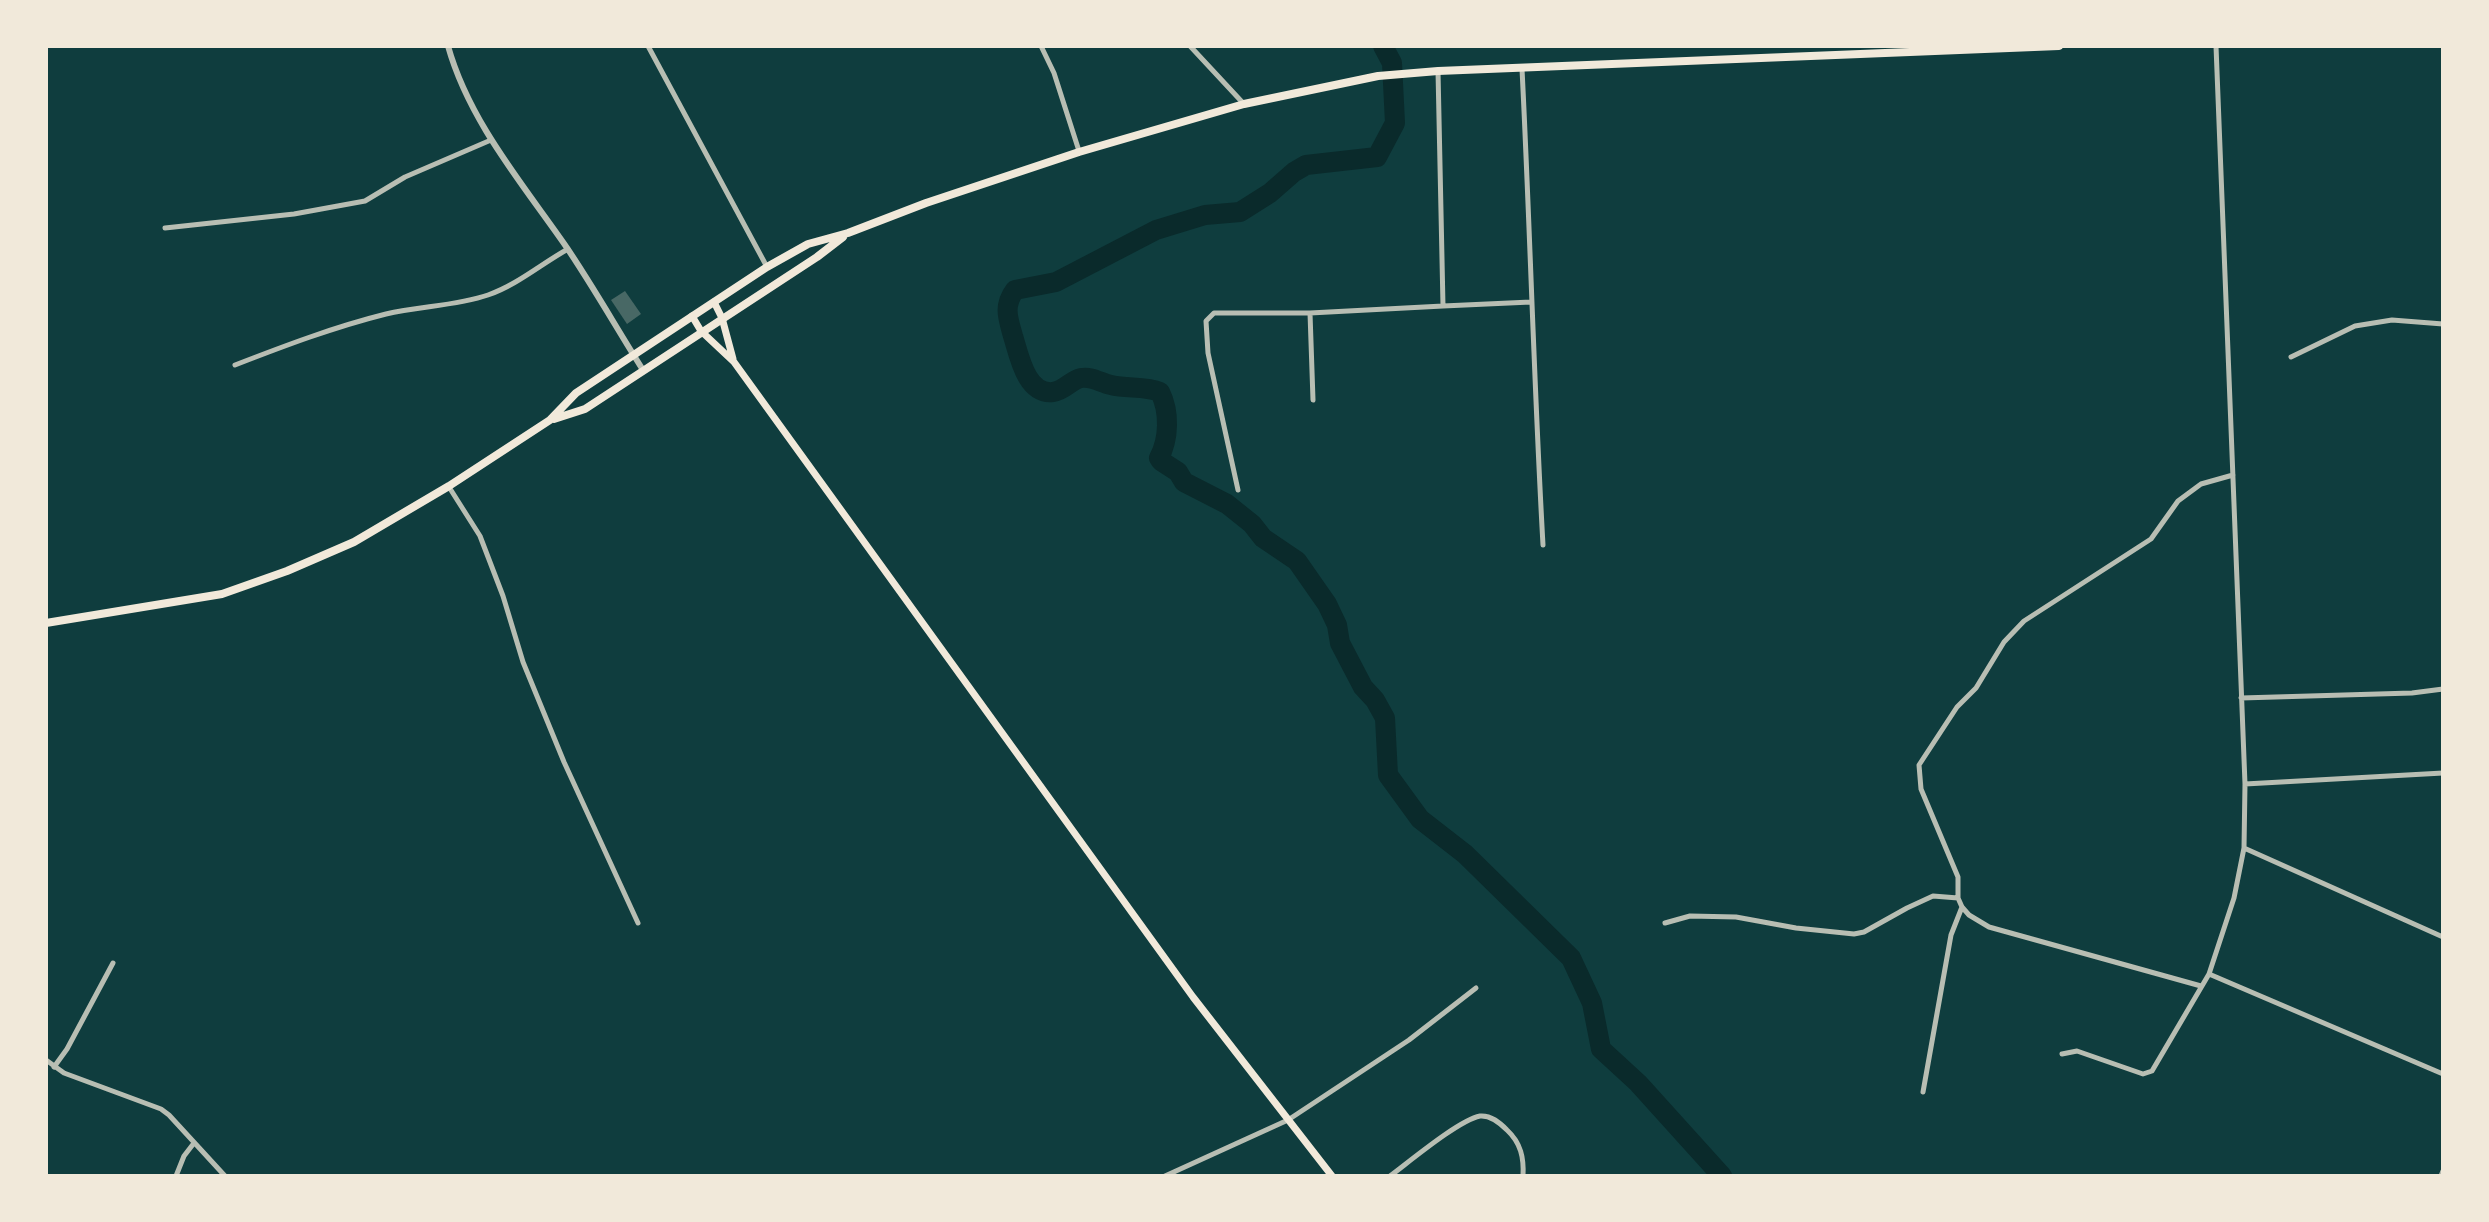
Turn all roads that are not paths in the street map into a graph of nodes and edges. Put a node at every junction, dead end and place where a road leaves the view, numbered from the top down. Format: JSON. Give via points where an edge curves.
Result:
{"nodes":[{"id":1,"x":448,"y":46,"type":"edge"},
{"id":2,"x":648,"y":46,"type":"edge"},
{"id":3,"x":1041,"y":46,"type":"edge"},
{"id":4,"x":1190,"y":46,"type":"edge"},
{"id":5,"x":2059,"y":46,"type":"edge"},
{"id":6,"x":2216,"y":46,"type":"edge"},
{"id":7,"x":1833,"y":51,"type":"edge"},
{"id":8,"x":1522,"y":68,"type":"junction"},
{"id":9,"x":1438,"y":71,"type":"junction"},
{"id":10,"x":1244,"y":104,"type":"junction"},
{"id":11,"x":491,"y":140,"type":"junction"},
{"id":12,"x":1079,"y":152,"type":"junction"},
{"id":13,"x":165,"y":228,"type":"dead end"},
{"id":14,"x":848,"y":233,"type":"junction"},
{"id":15,"x":568,"y":249,"type":"junction"},
{"id":16,"x":767,"y":267,"type":"junction"},
{"id":17,"x":714,"y":302,"type":"junction"},
{"id":18,"x":1531,"y":302,"type":"junction"},
{"id":19,"x":1443,"y":306,"type":"junction"},
{"id":20,"x":1310,"y":313,"type":"junction"},
{"id":21,"x":692,"y":316,"type":"junction"},
{"id":22,"x":722,"y":318,"type":"junction"},
{"id":23,"x":2443,"y":324,"type":"edge"},
{"id":24,"x":701,"y":331,"type":"junction"},
{"id":25,"x":633,"y":355,"type":"junction"},
{"id":26,"x":2291,"y":357,"type":"dead end"},
{"id":27,"x":734,"y":362,"type":"junction"},
{"id":28,"x":235,"y":365,"type":"dead end"},
{"id":29,"x":643,"y":370,"type":"junction"},
{"id":30,"x":1313,"y":400,"type":"dead end"},
{"id":31,"x":550,"y":420,"type":"junction"},
{"id":32,"x":2233,"y":475,"type":"junction"},
{"id":33,"x":449,"y":486,"type":"junction"},
{"id":34,"x":1238,"y":490,"type":"dead end"},
{"id":35,"x":1543,"y":545,"type":"dead end"},
{"id":36,"x":46,"y":623,"type":"edge"},
{"id":37,"x":2443,"y":689,"type":"edge"},
{"id":38,"x":2241,"y":698,"type":"junction"},
{"id":39,"x":2443,"y":773,"type":"edge"},
{"id":40,"x":2245,"y":784,"type":"junction"},
{"id":41,"x":2244,"y":848,"type":"junction"},
{"id":42,"x":1958,"y":898,"type":"junction"},
{"id":43,"x":1962,"y":907,"type":"junction"},
{"id":44,"x":638,"y":923,"type":"dead end"},
{"id":45,"x":1665,"y":923,"type":"dead end"},
{"id":46,"x":2443,"y":937,"type":"edge"},
{"id":47,"x":113,"y":963,"type":"dead end"},
{"id":48,"x":2209,"y":974,"type":"junction"},
{"id":49,"x":2201,"y":986,"type":"junction"},
{"id":50,"x":1476,"y":988,"type":"dead end"},
{"id":51,"x":2062,"y":1054,"type":"dead end"},
{"id":52,"x":46,"y":1060,"type":"edge"},
{"id":53,"x":54,"y":1067,"type":"junction"},
{"id":54,"x":2443,"y":1074,"type":"edge"},
{"id":55,"x":1923,"y":1092,"type":"dead end"},
{"id":56,"x":1288,"y":1120,"type":"junction"},
{"id":57,"x":194,"y":1143,"type":"junction"},
{"id":58,"x":176,"y":1176,"type":"edge"},
{"id":59,"x":225,"y":1176,"type":"edge"},
{"id":60,"x":1165,"y":1176,"type":"edge"},
{"id":61,"x":1332,"y":1176,"type":"edge"},
{"id":62,"x":1390,"y":1176,"type":"edge"},
{"id":63,"x":1523,"y":1176,"type":"edge"}],
"edges":[{"from":1,"to":11,"type":"street","via":[[456,76]]},
{"from":2,"to":16,"type":"street"},
{"from":3,"to":12,"type":"street"},
{"from":4,"to":10,"type":"street"},
{"from":5,"to":7,"type":"main road"},
{"from":6,"to":32,"type":"street"},
{"from":7,"to":8,"type":"main road"},
{"from":8,"to":9,"type":"main road"},
{"from":8,"to":18,"type":"street"},
{"from":9,"to":10,"type":"main road","via":[[1378,76]]},
{"from":9,"to":19,"type":"street"},
{"from":10,"to":12,"type":"main road"},
{"from":11,"to":13,"type":"street","via":[[405,177],[365,201]]},
{"from":11,"to":15,"type":"street"},
{"from":12,"to":14,"type":"main road"},
{"from":14,"to":16,"type":"main road","via":[[808,244]]},
{"from":14,"to":22,"type":"main road"},
{"from":15,"to":25,"type":"street"},
{"from":15,"to":28,"type":"street","via":[[487,296],[388,313]]},
{"from":16,"to":17,"type":"main road"},
{"from":17,"to":21,"type":"main road"},
{"from":17,"to":22,"type":"main road"},
{"from":18,"to":19,"type":"street"},
{"from":18,"to":35,"type":"street"},
{"from":19,"to":20,"type":"street"},
{"from":20,"to":30,"type":"street"},
{"from":20,"to":34,"type":"street","via":[[1214,313],[1206,321]]},
{"from":21,"to":24,"type":"main road"},
{"from":21,"to":25,"type":"main road"},
{"from":22,"to":24,"type":"main road"},
{"from":22,"to":27,"type":"main road"},
{"from":23,"to":26,"type":"street","via":[[2392,320],[2355,326]]},
{"from":24,"to":27,"type":"main road"},
{"from":24,"to":29,"type":"main road"},
{"from":25,"to":29,"type":"street"},
{"from":25,"to":31,"type":"main road","via":[[576,393]]},
{"from":27,"to":56,"type":"main road","via":[[1193,997]]},
{"from":29,"to":31,"type":"main road","via":[[585,409]]},
{"from":31,"to":33,"type":"main road"},
{"from":32,"to":38,"type":"street"},
{"from":32,"to":42,"type":"street","via":[[2201,484],[2178,501],[2151,539],[2024,621],[1935,740],[1919,765],[1919,777],[1958,877]]},
{"from":33,"to":36,"type":"main road","via":[[354,542],[222,594]]},
{"from":33,"to":44,"type":"street","via":[[480,536],[523,662]]},
{"from":37,"to":38,"type":"street"},
{"from":38,"to":40,"type":"street"},
{"from":39,"to":40,"type":"street"},
{"from":40,"to":41,"type":"street"},
{"from":41,"to":46,"type":"street"},
{"from":41,"to":48,"type":"street"},
{"from":42,"to":43,"type":"street"},
{"from":42,"to":45,"type":"street","via":[[1933,896],[1854,934],[1736,917],[1690,916]]},
{"from":43,"to":49,"type":"street","via":[[1989,927]]},
{"from":43,"to":55,"type":"street","via":[[1951,935]]},
{"from":47,"to":53,"type":"street"},
{"from":48,"to":49,"type":"street"},
{"from":48,"to":54,"type":"street"},
{"from":49,"to":51,"type":"street","via":[[2152,1071],[2143,1074],[2077,1051]]},
{"from":50,"to":56,"type":"street","via":[[1409,1040]]},
{"from":52,"to":53,"type":"street"},
{"from":53,"to":57,"type":"street","via":[[161,1109]]},
{"from":56,"to":60,"type":"street"},
{"from":56,"to":61,"type":"main road"},
{"from":57,"to":58,"type":"street"},
{"from":57,"to":59,"type":"street"},
{"from":62,"to":63,"type":"street","via":[[1479,1116],[1490,1117],[1517,1139]]}]}
